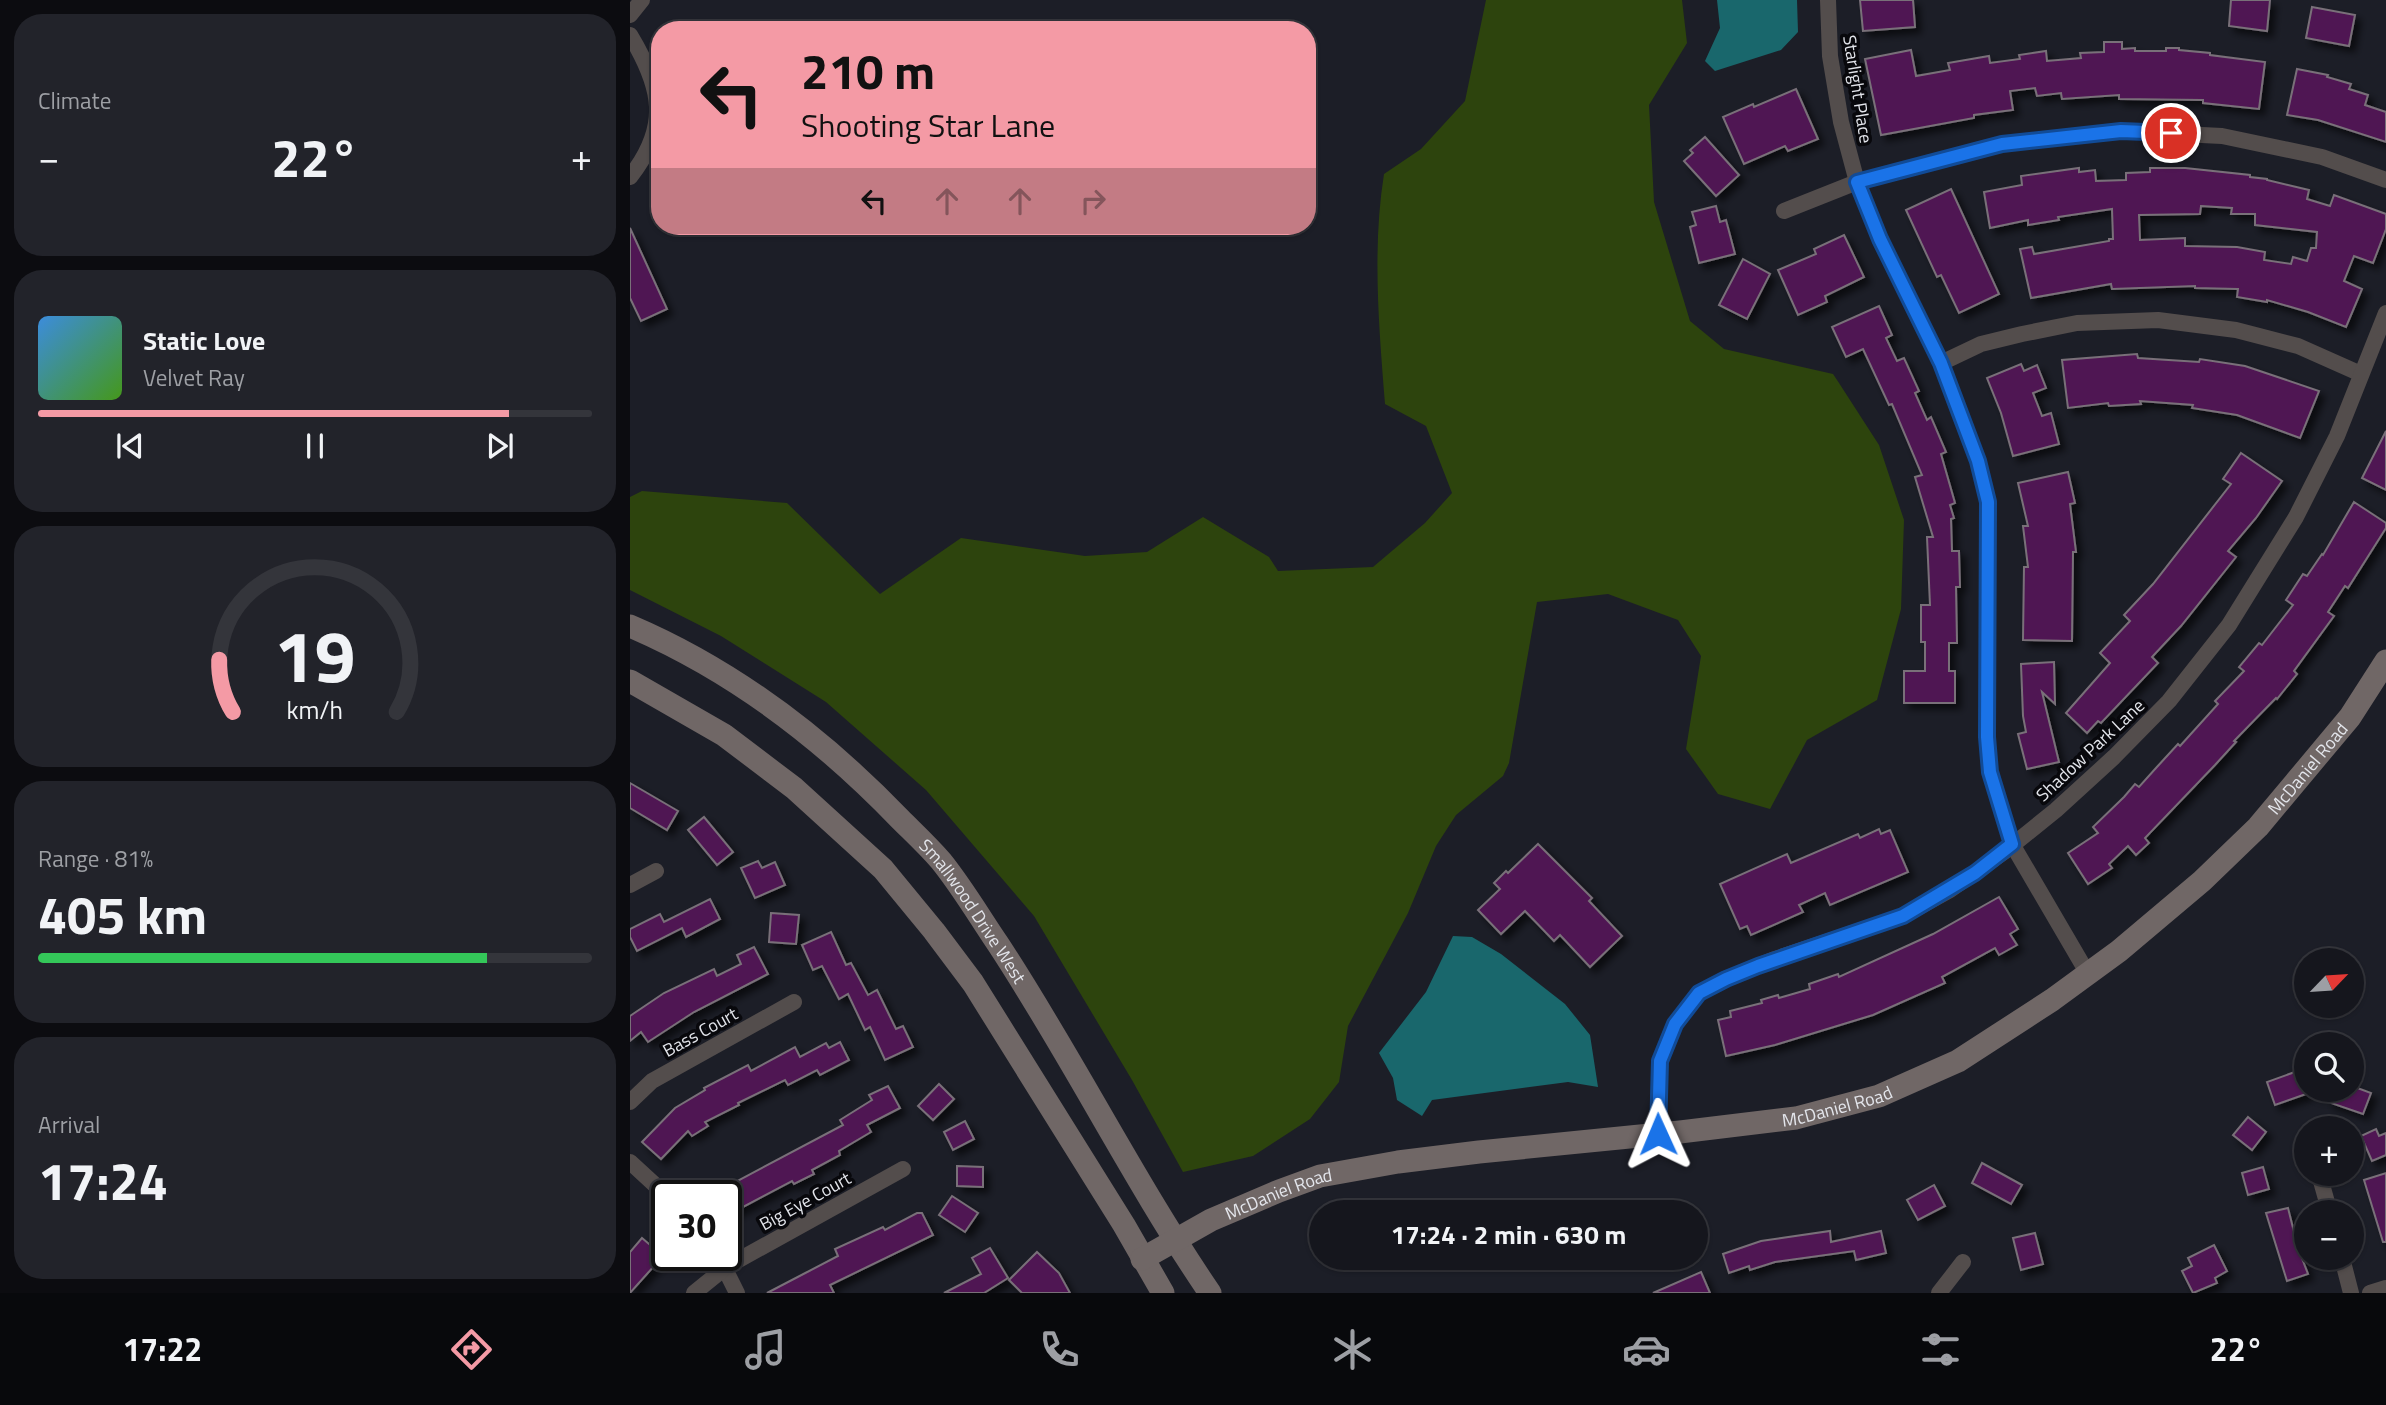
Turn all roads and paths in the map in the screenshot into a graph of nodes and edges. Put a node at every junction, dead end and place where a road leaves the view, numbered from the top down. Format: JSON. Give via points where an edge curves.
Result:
{"nodes":[{"id":1,"x":642,"y":0,"type":"edge"},
{"id":2,"x":1828,"y":0,"type":"edge"},
{"id":3,"x":630,"y":15,"type":"edge"},
{"id":4,"x":630,"y":35,"type":"edge"},
{"id":5,"x":651,"y":76,"type":"edge"},
{"id":6,"x":651,"y":140,"type":"edge"},
{"id":7,"x":630,"y":177,"type":"edge"},
{"id":8,"x":2386,"y":180,"type":"edge"},
{"id":9,"x":1857,"y":182,"type":"junction"},
{"id":10,"x":1784,"y":211,"type":"dead end"},
{"id":11,"x":2386,"y":313,"type":"edge"},
{"id":12,"x":1941,"y":363,"type":"junction"},
{"id":13,"x":2361,"y":374,"type":"junction"},
{"id":14,"x":630,"y":626,"type":"edge"},
{"id":15,"x":2386,"y":661,"type":"edge"},
{"id":16,"x":630,"y":681,"type":"edge"},
{"id":17,"x":2012,"y":844,"type":"junction"},
{"id":18,"x":656,"y":870,"type":"dead end"},
{"id":19,"x":630,"y":884,"type":"edge"},
{"id":20,"x":2088,"y":974,"type":"junction"},
{"id":21,"x":794,"y":1002,"type":"dead end"},
{"id":22,"x":630,"y":1102,"type":"edge"},
{"id":23,"x":1658,"y":1134,"type":"junction"},
{"id":24,"x":630,"y":1162,"type":"edge"},
{"id":25,"x":903,"y":1169,"type":"dead end"},
{"id":26,"x":651,"y":1181,"type":"edge"},
{"id":27,"x":1174,"y":1241,"type":"junction"},
{"id":28,"x":742,"y":1251,"type":"edge"},
{"id":29,"x":1142,"y":1259,"type":"junction"},
{"id":30,"x":1964,"y":1262,"type":"dead end"},
{"id":31,"x":2345,"y":1270,"type":"edge"},
{"id":32,"x":713,"y":1271,"type":"edge"},
{"id":33,"x":727,"y":1271,"type":"edge"},
{"id":34,"x":2386,"y":1288,"type":"edge"},
{"id":35,"x":694,"y":1293,"type":"edge"},
{"id":36,"x":737,"y":1293,"type":"edge"},
{"id":37,"x":1163,"y":1293,"type":"edge"},
{"id":38,"x":1210,"y":1293,"type":"edge"},
{"id":39,"x":1939,"y":1293,"type":"edge"},
{"id":40,"x":2351,"y":1293,"type":"edge"},
{"id":41,"x":2370,"y":1293,"type":"edge"}],
"edges":[{"from":1,"to":3,"type":"street"},
{"from":2,"to":9,"type":"street","name":"Starlight Place","via":[[1830,56]]},
{"from":4,"to":5,"type":"street"},
{"from":6,"to":7,"type":"street"},
{"from":8,"to":9,"type":"street","via":[[2322,157],[2222,136],[2121,131],[2002,144]]},
{"from":9,"to":10,"type":"street"},
{"from":9,"to":12,"type":"street","name":"Starlight Place"},
{"from":11,"to":13,"type":"street","name":"Shadow Park Lane"},
{"from":12,"to":13,"type":"street","via":[[1980,344],[2077,323],[2158,320],[2236,330],[2298,346]]},
{"from":12,"to":17,"type":"street","name":"Starlight Place","via":[[1978,461],[1988,502],[1987,737],[1990,772]]},
{"from":13,"to":17,"type":"street","name":"Shadow Park Lane","via":[[2337,436],[2300,509],[2219,640],[2176,694],[2128,743]]},
{"from":14,"to":27,"type":"street","name":"Smallwood Drive West","via":[[744,686],[790,719],[866,784],[940,861],[1027,989]]},
{"from":15,"to":20,"type":"street","name":"McDaniel Road","via":[[2350,717],[2258,827],[2202,881]]},
{"from":16,"to":29,"type":"street","via":[[724,735],[794,788],[883,869],[973,983]]},
{"from":17,"to":20,"type":"street","name":"Starlight Place"},
{"from":17,"to":23,"type":"street","name":"Shadow Park Lane","via":[[1975,873],[1903,916],[1763,964],[1699,993],[1675,1024],[1660,1061]]},
{"from":18,"to":19,"type":"street"},
{"from":20,"to":23,"type":"street","name":"McDaniel Road","via":[[1966,1056],[1879,1096],[1796,1118]]},
{"from":21,"to":22,"type":"street","name":"Bass Court","via":[[652,1081]]},
{"from":23,"to":27,"type":"street","name":"McDaniel Road","via":[[1398,1162],[1320,1176],[1211,1220]]},
{"from":24,"to":26,"type":"street"},
{"from":25,"to":28,"type":"street","name":"Big Eye Court"},
{"from":27,"to":29,"type":"street","name":"McDaniel Road"},
{"from":27,"to":38,"type":"street","name":"Smallwood Drive West"},
{"from":29,"to":37,"type":"street"},
{"from":30,"to":39,"type":"street"},
{"from":31,"to":40,"type":"street"},
{"from":32,"to":35,"type":"street","name":"Big Eye Court"},
{"from":33,"to":36,"type":"street"},
{"from":34,"to":41,"type":"street"}]}
